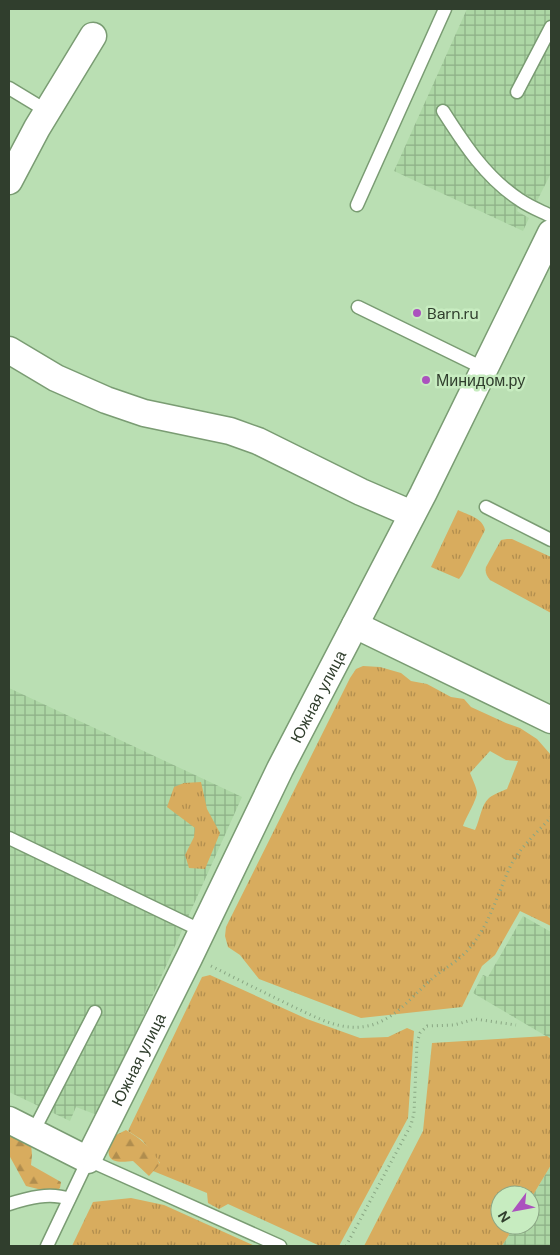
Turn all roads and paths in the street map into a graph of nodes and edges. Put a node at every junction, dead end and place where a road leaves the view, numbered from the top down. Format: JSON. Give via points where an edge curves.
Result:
{"nodes":[{"id":1,"x":445,"y":9,"type":"edge"},
{"id":2,"x":551,"y":27,"type":"edge"},
{"id":3,"x":93,"y":36,"type":"dead end"},
{"id":4,"x":9,"y":88,"type":"edge"},
{"id":5,"x":516,"y":92,"type":"dead end"},
{"id":6,"x":47,"y":111,"type":"junction"},
{"id":7,"x":443,"y":111,"type":"dead end"},
{"id":8,"x":9,"y":181,"type":"edge"},
{"id":9,"x":357,"y":205,"type":"dead end"},
{"id":10,"x":551,"y":216,"type":"edge"},
{"id":11,"x":551,"y":233,"type":"edge"},
{"id":12,"x":358,"y":307,"type":"dead end"},
{"id":13,"x":9,"y":350,"type":"edge"},
{"id":14,"x":485,"y":370,"type":"junction"},
{"id":15,"x":486,"y":507,"type":"dead end"},
{"id":16,"x":412,"y":514,"type":"junction"},
{"id":17,"x":551,"y":540,"type":"edge"},
{"id":18,"x":355,"y":625,"type":"junction"},
{"id":19,"x":551,"y":720,"type":"edge"},
{"id":20,"x":551,"y":817,"type":"edge"},
{"id":21,"x":9,"y":838,"type":"edge"},
{"id":22,"x":202,"y":932,"type":"junction"},
{"id":23,"x":190,"y":955,"type":"junction"},
{"id":24,"x":96,"y":1012,"type":"dead end"},
{"id":25,"x":516,"y":1025,"type":"dead end"},
{"id":26,"x":9,"y":1120,"type":"edge"},
{"id":27,"x":33,"y":1132,"type":"junction"},
{"id":28,"x":88,"y":1160,"type":"junction"},
{"id":29,"x":69,"y":1199,"type":"junction"},
{"id":30,"x":9,"y":1204,"type":"edge"},
{"id":31,"x":47,"y":1246,"type":"edge"},
{"id":32,"x":280,"y":1246,"type":"edge"},
{"id":33,"x":346,"y":1246,"type":"edge"}],
"edges":[{"from":1,"to":9,"type":"lane"},
{"from":2,"to":5,"type":"lane"},
{"from":3,"to":6,"type":"street"},
{"from":4,"to":6,"type":"lane"},
{"from":6,"to":8,"type":"street"},
{"from":7,"to":10,"type":"lane","via":[[482,167],[521,201]]},
{"from":11,"to":14,"type":"street","name":"Южная улица"},
{"from":12,"to":14,"type":"lane"},
{"from":13,"to":16,"type":"street","via":[[56,378],[106,400],[144,413],[230,431],[258,441]]},
{"from":14,"to":16,"type":"street","name":"Южная улица"},
{"from":15,"to":17,"type":"lane"},
{"from":16,"to":18,"type":"street","name":"Южная улица"},
{"from":18,"to":19,"type":"street"},
{"from":18,"to":22,"type":"street","name":"Южная улица","via":[[280,769]]},
{"from":20,"to":23,"type":"path","via":[[511,865],[482,930],[467,951],[392,1016],[373,1026],[340,1026],[319,1018]]},
{"from":21,"to":22,"type":"lane"},
{"from":22,"to":23,"type":"street","name":"Южная улица"},
{"from":23,"to":28,"type":"street","name":"Южная улица"},
{"from":24,"to":27,"type":"lane"},
{"from":25,"to":33,"type":"path","via":[[475,1019],[454,1025],[427,1026],[420,1033],[411,1125]]},
{"from":26,"to":27,"type":"street"},
{"from":27,"to":28,"type":"street"},
{"from":28,"to":29,"type":"lane"},
{"from":28,"to":32,"type":"lane"},
{"from":29,"to":30,"type":"lane","via":[[42,1196]]},
{"from":29,"to":31,"type":"lane"}]}
